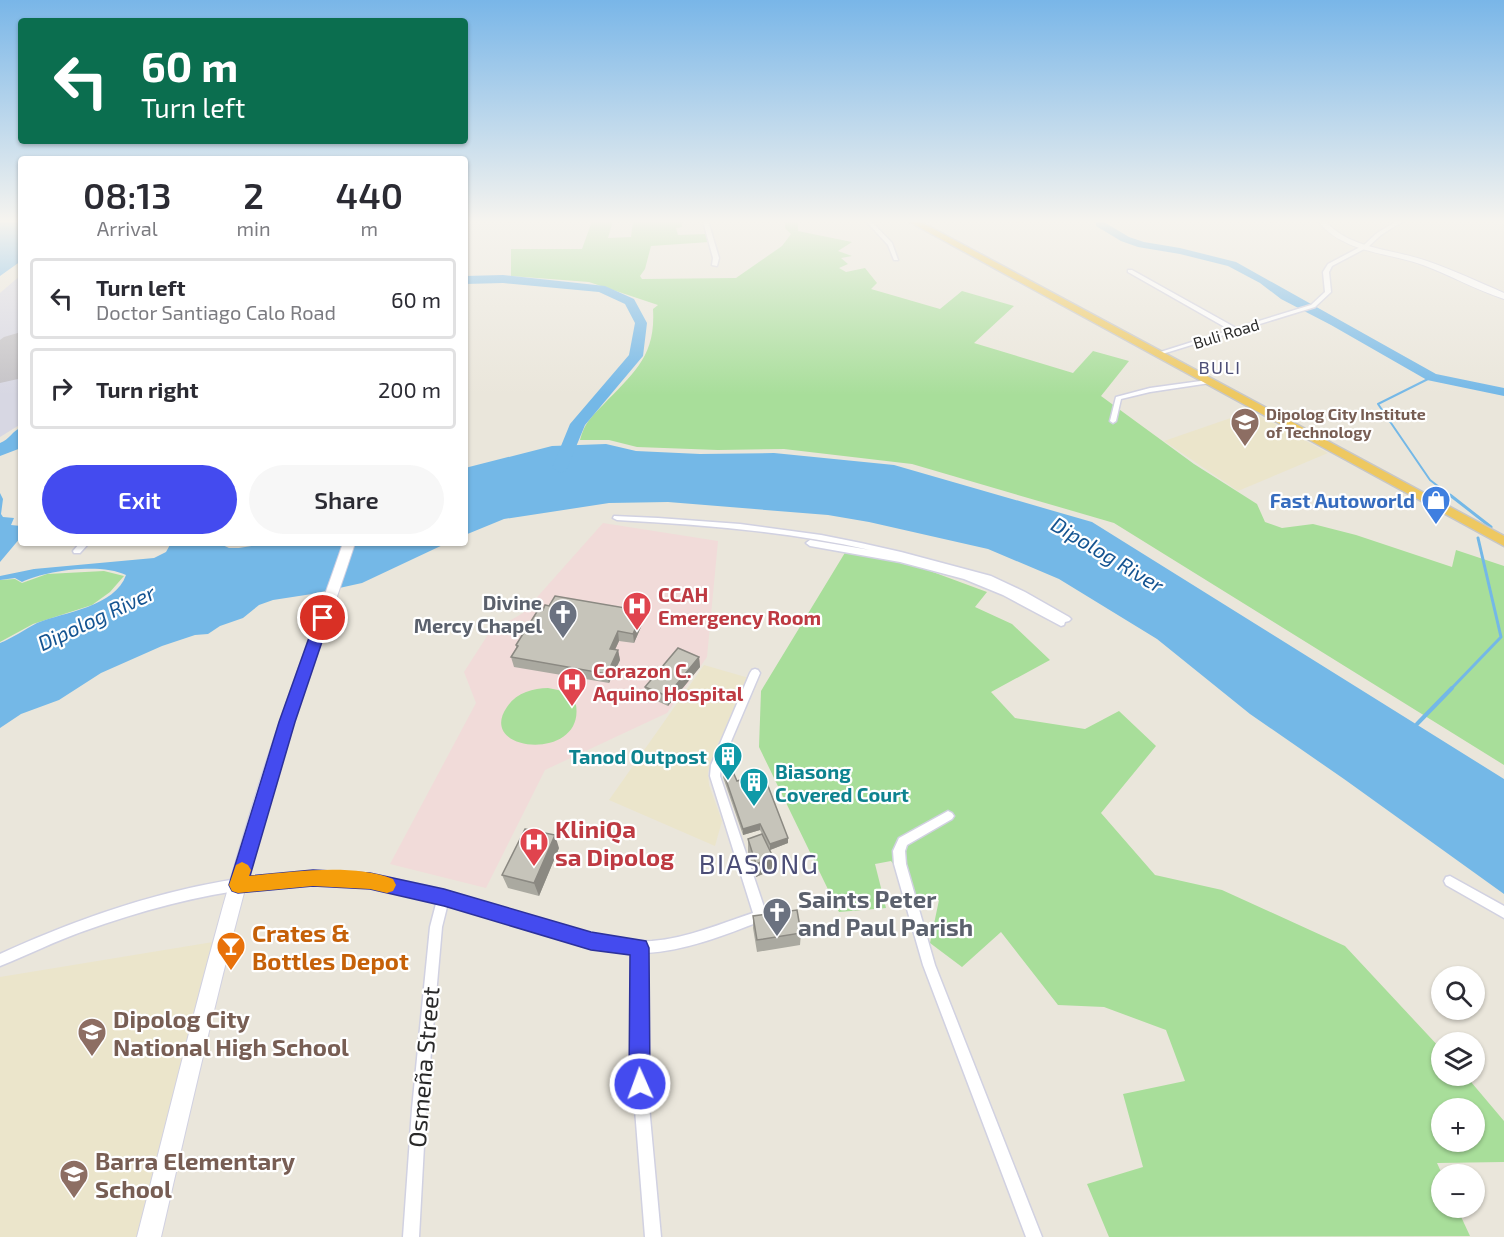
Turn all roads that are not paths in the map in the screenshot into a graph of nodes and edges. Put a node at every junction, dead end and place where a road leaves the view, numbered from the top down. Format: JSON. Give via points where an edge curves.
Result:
{"nodes":[{"id":1,"x":1018,"y":279,"type":"edge"},
{"id":2,"x":1144,"y":279,"type":"edge"},
{"id":3,"x":1327,"y":279,"type":"edge"},
{"id":4,"x":1464,"y":279,"type":"edge"},
{"id":5,"x":1504,"y":296,"type":"edge"},
{"id":6,"x":1235,"y":330,"type":"junction"},
{"id":7,"x":1157,"y":354,"type":"junction"},
{"id":8,"x":1208,"y":382,"type":"junction"},
{"id":9,"x":1113,"y":421,"type":"dead end"},
{"id":10,"x":615,"y":520,"type":"dead end"},
{"id":11,"x":1504,"y":542,"type":"edge"},
{"id":12,"x":82,"y":546,"type":"edge"},
{"id":13,"x":348,"y":546,"type":"edge"},
{"id":14,"x":77,"y":551,"type":"dead end"},
{"id":15,"x":1063,"y":621,"type":"dead end"},
{"id":16,"x":755,"y":673,"type":"dead end"},
{"id":17,"x":948,"y":816,"type":"dead end"},
{"id":18,"x":1450,"y":881,"type":"dead end"},
{"id":19,"x":238,"y":885,"type":"junction"},
{"id":20,"x":444,"y":898,"type":"junction"},
{"id":21,"x":1504,"y":912,"type":"edge"},
{"id":22,"x":639,"y":948,"type":"junction"},
{"id":23,"x":0,"y":960,"type":"edge"},
{"id":24,"x":149,"y":1237,"type":"edge"},
{"id":25,"x":411,"y":1237,"type":"edge"},
{"id":26,"x":653,"y":1237,"type":"edge"},
{"id":27,"x":1034,"y":1237,"type":"edge"}],
"edges":[{"from":1,"to":7,"type":"highway"},
{"from":2,"to":6,"type":"street"},
{"from":3,"to":6,"type":"street","name":"Buli Road","via":[[1328,292],[1313,306]]},
{"from":4,"to":5,"type":"main road"},
{"from":6,"to":7,"type":"street","name":"Buli Road"},
{"from":7,"to":8,"type":"highway"},
{"from":8,"to":9,"type":"street","via":[[1120,396]]},
{"from":8,"to":11,"type":"highway"},
{"from":10,"to":15,"type":"street","via":[[853,549],[988,585]]},
{"from":12,"to":14,"type":"street"},
{"from":13,"to":19,"type":"main road","via":[[287,722]]},
{"from":16,"to":22,"type":"street","via":[[716,765],[715,776],[760,915],[673,944]]},
{"from":17,"to":27,"type":"street","via":[[903,842],[900,864],[929,965]]},
{"from":18,"to":21,"type":"street"},
{"from":19,"to":20,"type":"street","via":[[286,879],[341,879],[370,881]]},
{"from":19,"to":23,"type":"street","via":[[105,917]]},
{"from":19,"to":24,"type":"main road"},
{"from":20,"to":22,"type":"street","via":[[591,941]]},
{"from":20,"to":25,"type":"street","name":"Osmeña Street","via":[[435,935]]},
{"from":22,"to":26,"type":"street","via":[[640,1084]]}]}
